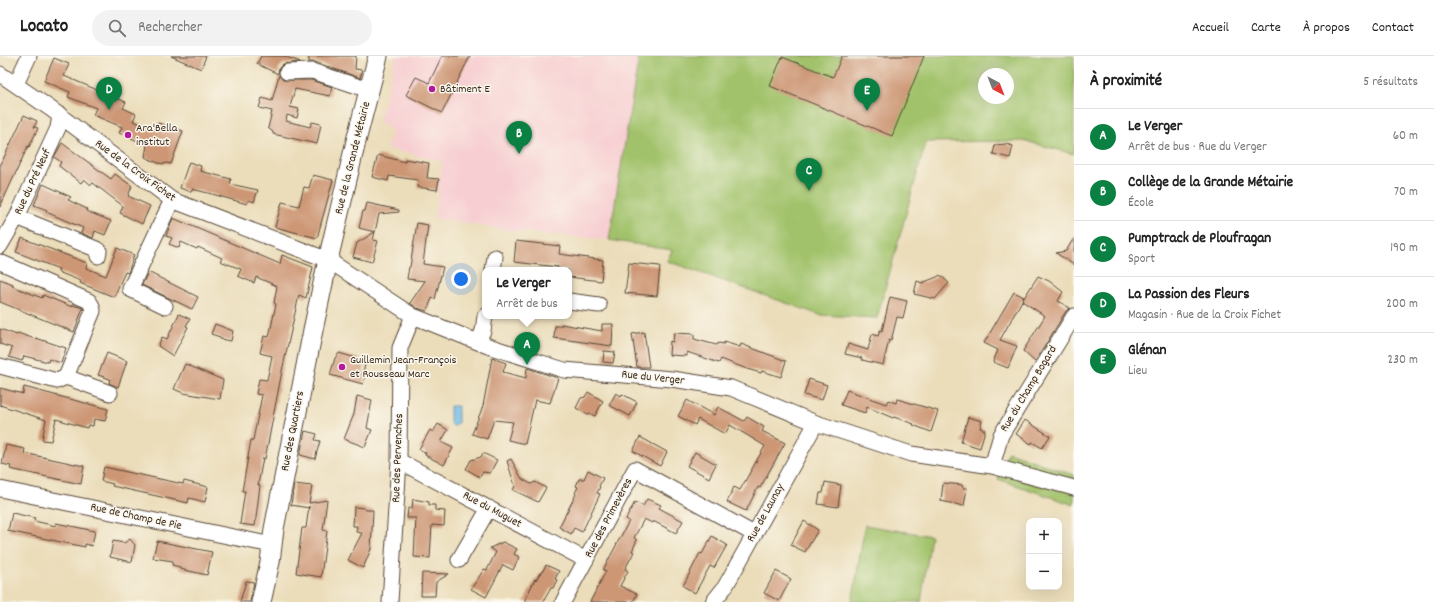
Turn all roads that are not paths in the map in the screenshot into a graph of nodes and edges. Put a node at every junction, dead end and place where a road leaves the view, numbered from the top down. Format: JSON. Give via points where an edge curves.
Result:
{"nodes":[{"id":1,"x":29,"y":56,"type":"edge"},
{"id":2,"x":378,"y":56,"type":"edge"},
{"id":3,"x":287,"y":72,"type":"dead end"},
{"id":4,"x":0,"y":74,"type":"edge"},
{"id":5,"x":16,"y":84,"type":"junction"},
{"id":6,"x":369,"y":90,"type":"junction"},
{"id":7,"x":60,"y":115,"type":"junction"},
{"id":8,"x":172,"y":200,"type":"junction"},
{"id":9,"x":17,"y":217,"type":"junction"},
{"id":10,"x":0,"y":246,"type":"edge"},
{"id":11,"x":98,"y":256,"type":"dead end"},
{"id":12,"x":328,"y":260,"type":"junction"},
{"id":13,"x":0,"y":262,"type":"edge"},
{"id":14,"x":572,"y":302,"type":"edge"},
{"id":15,"x":599,"y":305,"type":"dead end"},
{"id":16,"x":165,"y":306,"type":"dead end"},
{"id":17,"x":413,"y":316,"type":"junction"},
{"id":18,"x":1074,"y":316,"type":"edge"},
{"id":19,"x":485,"y":319,"type":"edge"},
{"id":20,"x":478,"y":342,"type":"junction"},
{"id":21,"x":0,"y":366,"type":"edge"},
{"id":22,"x":66,"y":377,"type":"junction"},
{"id":23,"x":110,"y":394,"type":"dead end"},
{"id":24,"x":816,"y":423,"type":"junction"},
{"id":25,"x":399,"y":461,"type":"junction"},
{"id":26,"x":992,"y":466,"type":"junction"},
{"id":27,"x":1074,"y":488,"type":"edge"},
{"id":28,"x":0,"y":489,"type":"edge"},
{"id":29,"x":489,"y":508,"type":"junction"},
{"id":30,"x":754,"y":534,"type":"junction"},
{"id":31,"x":272,"y":545,"type":"junction"},
{"id":32,"x":459,"y":560,"type":"dead end"},
{"id":33,"x":586,"y":560,"type":"junction"},
{"id":34,"x":261,"y":602,"type":"edge"},
{"id":35,"x":390,"y":602,"type":"edge"},
{"id":36,"x":563,"y":602,"type":"edge"},
{"id":37,"x":713,"y":602,"type":"edge"}],
"edges":[{"from":1,"to":5,"type":"street"},
{"from":2,"to":6,"type":"main road","name":"Rue de la Grande Métairie"},
{"from":3,"to":6,"type":"street","via":[[312,71]]},
{"from":4,"to":5,"type":"street","name":"Rue de la Croix Fichet"},
{"from":5,"to":7,"type":"street","name":"Rue de la Croix Fichet"},
{"from":6,"to":12,"type":"main road","name":"Rue de la Grande Métairie"},
{"from":7,"to":8,"type":"street","name":"Rue de la Croix Fichet"},
{"from":7,"to":9,"type":"street","name":"Rue du Pré Neuf","via":[[58,128]]},
{"from":8,"to":12,"type":"street","name":"Rue de la Croix Fichet"},
{"from":8,"to":16,"type":"street","via":[[130,289]]},
{"from":9,"to":10,"type":"street","name":"Rue du Pré Neuf"},
{"from":9,"to":11,"type":"street","via":[[96,249],[99,251]]},
{"from":12,"to":17,"type":"street","name":"Rue du Verger"},
{"from":12,"to":31,"type":"main road","name":"Rue des Quartiers"},
{"from":13,"to":22,"type":"street","via":[[89,301],[92,306]]},
{"from":14,"to":15,"type":"street"},
{"from":17,"to":20,"type":"street","name":"Rue du Verger"},
{"from":17,"to":25,"type":"street","name":"Rue des Pervenches","via":[[400,348]]},
{"from":18,"to":26,"type":"street","name":"Rue du Champ Bogard","via":[[1001,435]]},
{"from":19,"to":20,"type":"street"},
{"from":20,"to":24,"type":"street","name":"Rue du Verger","via":[[564,370],[672,379],[731,388]]},
{"from":21,"to":22,"type":"street","via":[[56,380]]},
{"from":22,"to":23,"type":"street"},
{"from":24,"to":26,"type":"street","name":"Rue du Verger","via":[[910,454]]},
{"from":24,"to":30,"type":"street","name":"Rue de Launay"},
{"from":25,"to":29,"type":"street","name":"Rue du Muguet"},
{"from":25,"to":35,"type":"street","name":"Rue des Pervenches"},
{"from":26,"to":27,"type":"street","name":"Rue du Verger"},
{"from":28,"to":31,"type":"street","name":"Rue de Champ de Pie"},
{"from":29,"to":32,"type":"street"},
{"from":29,"to":33,"type":"street","name":"Rue du Muguet"},
{"from":30,"to":33,"type":"street","name":"Rue des Primevères","via":[[635,469]]},
{"from":30,"to":37,"type":"street","name":"Rue de Launay","via":[[725,587]]},
{"from":31,"to":34,"type":"main road","name":"Rue des Quartiers"},
{"from":33,"to":36,"type":"street","name":"Rue des Primevères"}]}
